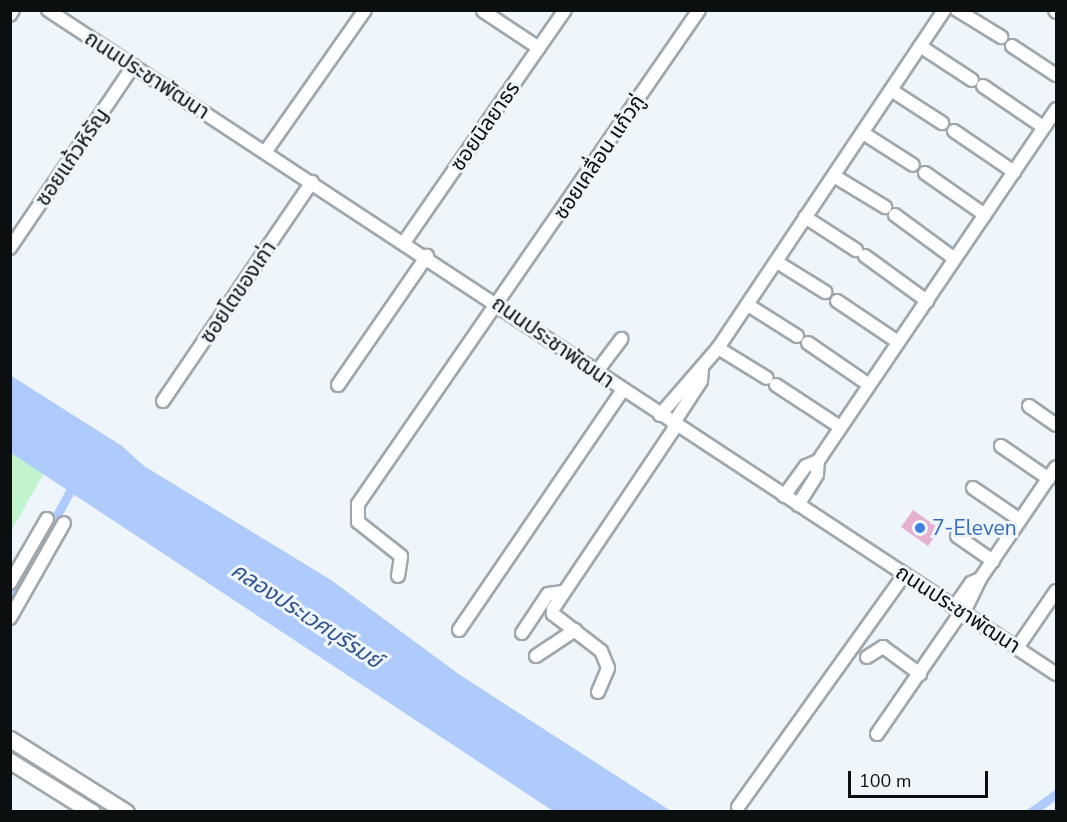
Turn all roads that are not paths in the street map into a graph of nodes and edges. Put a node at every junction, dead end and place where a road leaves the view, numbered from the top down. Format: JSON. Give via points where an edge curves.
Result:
{"nodes":[{"id":1,"x":13,"y":10,"type":"edge"},
{"id":2,"x":48,"y":10,"type":"edge"},
{"id":3,"x":366,"y":10,"type":"edge"},
{"id":4,"x":565,"y":10,"type":"edge"},
{"id":5,"x":699,"y":10,"type":"edge"},
{"id":6,"x":944,"y":10,"type":"edge"},
{"id":7,"x":957,"y":10,"type":"edge"},
{"id":8,"x":483,"y":11,"type":"edge"},
{"id":9,"x":10,"y":15,"type":"edge"},
{"id":10,"x":1001,"y":37,"type":"dead end"},
{"id":11,"x":920,"y":46,"type":"junction"},
{"id":12,"x":1012,"y":46,"type":"dead end"},
{"id":13,"x":538,"y":48,"type":"junction"},
{"id":14,"x":133,"y":66,"type":"junction"},
{"id":15,"x":1056,"y":75,"type":"edge"},
{"id":16,"x":891,"y":90,"type":"junction"},
{"id":17,"x":1056,"y":109,"type":"edge"},
{"id":18,"x":942,"y":123,"type":"dead end"},
{"id":19,"x":1043,"y":127,"type":"junction"},
{"id":20,"x":954,"y":131,"type":"dead end"},
{"id":21,"x":863,"y":133,"type":"junction"},
{"id":22,"x":267,"y":151,"type":"junction"},
{"id":23,"x":913,"y":165,"type":"dead end"},
{"id":24,"x":925,"y":172,"type":"dead end"},
{"id":25,"x":1014,"y":172,"type":"junction"},
{"id":26,"x":834,"y":176,"type":"junction"},
{"id":27,"x":312,"y":182,"type":"junction"},
{"id":28,"x":985,"y":215,"type":"junction"},
{"id":29,"x":806,"y":218,"type":"junction"},
{"id":30,"x":405,"y":241,"type":"junction"},
{"id":31,"x":10,"y":248,"type":"edge"},
{"id":32,"x":427,"y":256,"type":"junction"},
{"id":33,"x":955,"y":260,"type":"junction"},
{"id":34,"x":777,"y":262,"type":"junction"},
{"id":35,"x":825,"y":292,"type":"dead end"},
{"id":36,"x":837,"y":301,"type":"dead end"},
{"id":37,"x":927,"y":301,"type":"junction"},
{"id":38,"x":499,"y":304,"type":"junction"},
{"id":39,"x":748,"y":305,"type":"junction"},
{"id":40,"x":796,"y":336,"type":"dead end"},
{"id":41,"x":621,"y":339,"type":"dead end"},
{"id":42,"x":898,"y":342,"type":"junction"},
{"id":43,"x":808,"y":343,"type":"dead end"},
{"id":44,"x":718,"y":348,"type":"junction"},
{"id":45,"x":598,"y":370,"type":"junction"},
{"id":46,"x":702,"y":370,"type":"junction"},
{"id":47,"x":338,"y":385,"type":"dead end"},
{"id":48,"x":869,"y":385,"type":"junction"},
{"id":49,"x":622,"y":390,"type":"junction"},
{"id":50,"x":163,"y":401,"type":"dead end"},
{"id":51,"x":1029,"y":406,"type":"dead end"},
{"id":52,"x":660,"y":415,"type":"junction"},
{"id":53,"x":1056,"y":424,"type":"edge"},
{"id":54,"x":674,"y":425,"type":"junction"},
{"id":55,"x":840,"y":427,"type":"junction"},
{"id":56,"x":1001,"y":446,"type":"dead end"},
{"id":57,"x":818,"y":461,"type":"junction"},
{"id":58,"x":1056,"y":467,"type":"edge"},
{"id":59,"x":1049,"y":479,"type":"junction"},
{"id":60,"x":973,"y":488,"type":"dead end"},
{"id":61,"x":784,"y":496,"type":"junction"},
{"id":62,"x":798,"y":505,"type":"junction"},
{"id":63,"x":47,"y":519,"type":"dead end"},
{"id":64,"x":1020,"y":520,"type":"junction"},
{"id":65,"x":64,"y":523,"type":"dead end"},
{"id":66,"x":957,"y":536,"type":"dead end"},
{"id":67,"x":993,"y":561,"type":"junction"},
{"id":68,"x":904,"y":575,"type":"junction"},
{"id":69,"x":398,"y":576,"type":"dead end"},
{"id":70,"x":10,"y":583,"type":"edge"},
{"id":71,"x":1056,"y":591,"type":"edge"},
{"id":72,"x":563,"y":592,"type":"junction"},
{"id":73,"x":960,"y":610,"type":"junction"},
{"id":74,"x":10,"y":618,"type":"edge"},
{"id":75,"x":459,"y":630,"type":"dead end"},
{"id":76,"x":575,"y":630,"type":"junction"},
{"id":77,"x":522,"y":633,"type":"dead end"},
{"id":78,"x":1017,"y":648,"type":"junction"},
{"id":79,"x":536,"y":656,"type":"dead end"},
{"id":80,"x":867,"y":657,"type":"dead end"},
{"id":81,"x":920,"y":674,"type":"junction"},
{"id":82,"x":1056,"y":674,"type":"edge"},
{"id":83,"x":598,"y":692,"type":"dead end"},
{"id":84,"x":877,"y":734,"type":"dead end"},
{"id":85,"x":10,"y":739,"type":"edge"},
{"id":86,"x":10,"y":761,"type":"edge"},
{"id":87,"x":738,"y":807,"type":"dead end"},
{"id":88,"x":92,"y":812,"type":"edge"},
{"id":89,"x":126,"y":812,"type":"edge"}],
"edges":[{"from":1,"to":9,"type":"street"},
{"from":2,"to":14,"type":"street","name":"ถนนประชาพัฒนา"},
{"from":3,"to":22,"type":"street"},
{"from":4,"to":13,"type":"street","name":"ซอยนิลยาธร"},
{"from":5,"to":38,"type":"street","name":"ซอยเคลื่อน แก้วภู่"},
{"from":6,"to":11,"type":"street"},
{"from":7,"to":10,"type":"street"},
{"from":8,"to":13,"type":"street"},
{"from":11,"to":16,"type":"street"},
{"from":11,"to":19,"type":"street"},
{"from":12,"to":15,"type":"street"},
{"from":13,"to":30,"type":"street","name":"ซอยนิลยาธร"},
{"from":14,"to":22,"type":"street","name":"ถนนประชาพัฒนา"},
{"from":14,"to":31,"type":"street","name":"ซอยแก้วหิรัญ"},
{"from":16,"to":18,"type":"street"},
{"from":16,"to":21,"type":"street"},
{"from":17,"to":19,"type":"street"},
{"from":19,"to":25,"type":"street"},
{"from":20,"to":25,"type":"street"},
{"from":21,"to":23,"type":"street"},
{"from":21,"to":26,"type":"street"},
{"from":22,"to":27,"type":"street","name":"ถนนประชาพัฒนา"},
{"from":24,"to":28,"type":"street"},
{"from":25,"to":28,"type":"street"},
{"from":26,"to":29,"type":"street"},
{"from":26,"to":33,"type":"street","via":[[890,211]]},
{"from":27,"to":30,"type":"street","name":"ถนนประชาพัฒนา"},
{"from":27,"to":50,"type":"street","name":"ซอยโตของเก่า"},
{"from":28,"to":33,"type":"street"},
{"from":29,"to":34,"type":"street"},
{"from":29,"to":37,"type":"street"},
{"from":30,"to":32,"type":"street","name":"ถนนประชาพัฒนา"},
{"from":32,"to":38,"type":"street","name":"ถนนประชาพัฒนา"},
{"from":32,"to":47,"type":"street"},
{"from":33,"to":37,"type":"street"},
{"from":34,"to":35,"type":"street"},
{"from":34,"to":39,"type":"street"},
{"from":36,"to":42,"type":"street"},
{"from":37,"to":42,"type":"street"},
{"from":38,"to":45,"type":"street","name":"ถนนประชาพัฒนา"},
{"from":38,"to":69,"type":"street","name":"ซอยเคลื่อน แก้วภู่","via":[[358,504],[358,522],[401,556]]},
{"from":39,"to":40,"type":"street"},
{"from":39,"to":44,"type":"street"},
{"from":41,"to":45,"type":"street"},
{"from":42,"to":48,"type":"street"},
{"from":43,"to":48,"type":"street"},
{"from":44,"to":46,"type":"street"},
{"from":44,"to":55,"type":"street"},
{"from":45,"to":49,"type":"street","name":"ถนนประชาพัฒนา"},
{"from":46,"to":52,"type":"street","via":[[691,375]]},
{"from":46,"to":54,"type":"street","via":[[701,381]]},
{"from":48,"to":55,"type":"street"},
{"from":49,"to":52,"type":"street","name":"ถนนประชาพัฒนา"},
{"from":49,"to":75,"type":"street"},
{"from":51,"to":53,"type":"street"},
{"from":52,"to":54,"type":"street","name":"ถนนประชาพัฒนา"},
{"from":54,"to":61,"type":"street","name":"ถนนประชาพัฒนา"},
{"from":54,"to":72,"type":"street"},
{"from":55,"to":57,"type":"street"},
{"from":56,"to":59,"type":"street"},
{"from":57,"to":61,"type":"street","via":[[806,466]]},
{"from":57,"to":62,"type":"street","via":[[818,474]]},
{"from":58,"to":59,"type":"street"},
{"from":59,"to":64,"type":"street"},
{"from":60,"to":64,"type":"street"},
{"from":61,"to":62,"type":"street","name":"ถนนประชาพัฒนา"},
{"from":62,"to":68,"type":"street","name":"ถนนประชาพัฒนา"},
{"from":63,"to":70,"type":"street"},
{"from":64,"to":67,"type":"street"},
{"from":65,"to":74,"type":"street"},
{"from":66,"to":67,"type":"street"},
{"from":67,"to":73,"type":"street","via":[[980,579],[971,583]]},
{"from":68,"to":73,"type":"street","name":"ถนนประชาพัฒนา"},
{"from":68,"to":87,"type":"street"},
{"from":71,"to":78,"type":"street"},
{"from":72,"to":76,"type":"street","via":[[553,614]]},
{"from":72,"to":77,"type":"street","via":[[548,594]]},
{"from":73,"to":78,"type":"street","name":"ถนนประชาพัฒนา"},
{"from":73,"to":81,"type":"street"},
{"from":76,"to":79,"type":"street"},
{"from":76,"to":83,"type":"street","via":[[606,660],[607,677]]},
{"from":78,"to":82,"type":"street","name":"ถนนประชาพัฒนา"},
{"from":80,"to":81,"type":"street","via":[[883,647]]},
{"from":81,"to":84,"type":"street"},
{"from":85,"to":89,"type":"main road"},
{"from":86,"to":88,"type":"main road"}]}
